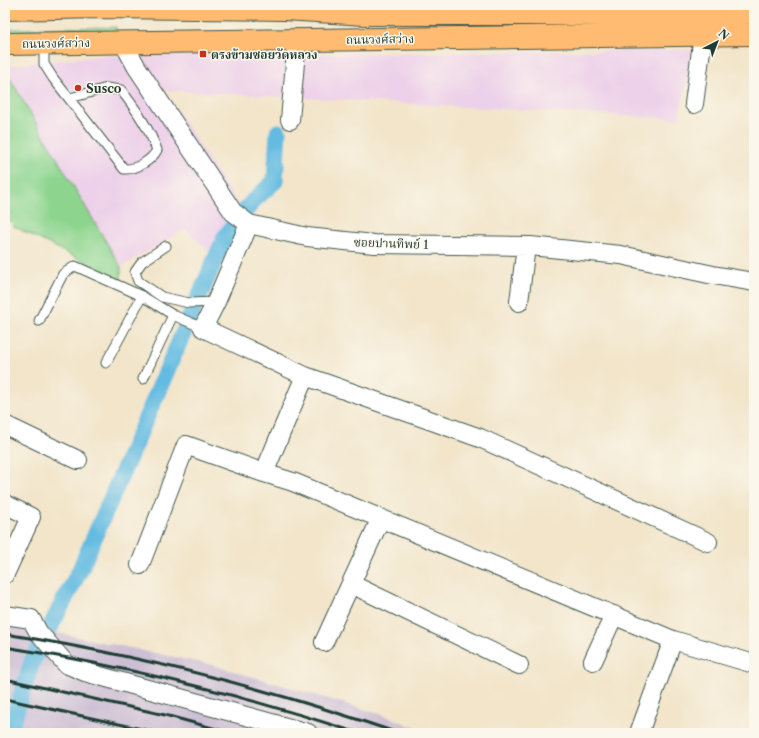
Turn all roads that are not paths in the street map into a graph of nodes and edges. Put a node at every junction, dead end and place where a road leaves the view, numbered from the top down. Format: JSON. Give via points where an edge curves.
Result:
{"nodes":[{"id":1,"x":313,"y":5,"type":"edge"},
{"id":2,"x":104,"y":6,"type":"edge"},
{"id":3,"x":278,"y":8,"type":"edge"},
{"id":4,"x":5,"y":9,"type":"edge"},
{"id":5,"x":754,"y":12,"type":"edge"},
{"id":6,"x":754,"y":34,"type":"edge"},
{"id":7,"x":703,"y":35,"type":"junction"},
{"id":8,"x":297,"y":40,"type":"junction"},
{"id":9,"x":122,"y":42,"type":"junction"},
{"id":10,"x":44,"y":43,"type":"junction"},
{"id":11,"x":5,"y":44,"type":"edge"},
{"id":12,"x":70,"y":98,"type":"junction"},
{"id":13,"x":694,"y":104,"type":"dead end"},
{"id":14,"x":290,"y":120,"type":"dead end"},
{"id":15,"x":242,"y":219,"type":"junction"},
{"id":16,"x":166,"y":246,"type":"dead end"},
{"id":17,"x":526,"y":246,"type":"junction"},
{"id":18,"x":754,"y":282,"type":"edge"},
{"id":19,"x":142,"y":296,"type":"junction"},
{"id":20,"x":210,"y":302,"type":"junction"},
{"id":21,"x":519,"y":302,"type":"dead end"},
{"id":22,"x":173,"y":316,"type":"junction"},
{"id":23,"x":39,"y":321,"type":"dead end"},
{"id":24,"x":193,"y":324,"type":"junction"},
{"id":25,"x":106,"y":363,"type":"dead end"},
{"id":26,"x":305,"y":376,"type":"junction"},
{"id":27,"x":143,"y":379,"type":"dead end"},
{"id":28,"x":5,"y":425,"type":"edge"},
{"id":29,"x":78,"y":460,"type":"dead end"},
{"id":30,"x":264,"y":473,"type":"junction"},
{"id":31,"x":5,"y":504,"type":"edge"},
{"id":32,"x":381,"y":518,"type":"junction"},
{"id":33,"x":708,"y":542,"type":"dead end"},
{"id":34,"x":140,"y":565,"type":"dead end"},
{"id":35,"x":5,"y":574,"type":"edge"},
{"id":36,"x":351,"y":584,"type":"junction"},
{"id":37,"x":5,"y":615,"type":"edge"},
{"id":38,"x":614,"y":615,"type":"junction"},
{"id":39,"x":673,"y":640,"type":"junction"},
{"id":40,"x":324,"y":642,"type":"dead end"},
{"id":41,"x":594,"y":661,"type":"dead end"},
{"id":42,"x":754,"y":664,"type":"edge"},
{"id":43,"x":520,"y":665,"type":"dead end"},
{"id":44,"x":308,"y":733,"type":"edge"},
{"id":45,"x":639,"y":733,"type":"edge"}],
"edges":[{"from":1,"to":3,"type":"main road","name":"ถนนวงศ์สว่าง"},
{"from":2,"to":3,"type":"main road","name":"ถนนวงศ์สว่าง"},
{"from":2,"to":4,"type":"main road","name":"ถนนวงศ์สว่าง"},
{"from":3,"to":5,"type":"main road","name":"ถนนวงศ์สว่าง","via":[[365,14]]},
{"from":6,"to":7,"type":"main road","name":"ถนนวงศ์สว่าง"},
{"from":7,"to":8,"type":"main road","name":"ถนนวงศ์สว่าง"},
{"from":7,"to":13,"type":"street"},
{"from":8,"to":9,"type":"main road","name":"ถนนวงศ์สว่าง"},
{"from":8,"to":14,"type":"street"},
{"from":9,"to":10,"type":"main road","name":"ถนนวงศ์สว่าง"},
{"from":9,"to":15,"type":"street"},
{"from":10,"to":11,"type":"main road","name":"ถนนวงศ์สว่าง"},
{"from":10,"to":12,"type":"lane","via":[[44,64]]},
{"from":12,"to":12,"type":"lane","via":[[107,88],[121,90],[152,134],[157,150],[154,157],[130,170],[124,169]]},
{"from":15,"to":17,"type":"street","name":"ซอยปานทิพย์ 1","via":[[307,237],[374,244]]},
{"from":15,"to":20,"type":"street"},
{"from":16,"to":20,"type":"lane","via":[[142,262],[135,272],[138,281],[162,297],[189,303]]},
{"from":17,"to":18,"type":"street","name":"ซอยปานทิพย์ 1","via":[[621,255]]},
{"from":17,"to":21,"type":"street"},
{"from":19,"to":22,"type":"lane"},
{"from":19,"to":23,"type":"lane","via":[[75,266],[63,274]]},
{"from":19,"to":25,"type":"lane"},
{"from":20,"to":24,"type":"street"},
{"from":22,"to":24,"type":"lane"},
{"from":22,"to":27,"type":"lane"},
{"from":24,"to":26,"type":"street"},
{"from":26,"to":30,"type":"street"},
{"from":26,"to":33,"type":"street","via":[[480,438]]},
{"from":28,"to":29,"type":"street"},
{"from":30,"to":32,"type":"street","via":[[293,482]]},
{"from":30,"to":34,"type":"street","via":[[186,445]]},
{"from":31,"to":35,"type":"street","via":[[31,517]]},
{"from":32,"to":36,"type":"street"},
{"from":32,"to":38,"type":"street"},
{"from":36,"to":40,"type":"street"},
{"from":36,"to":43,"type":"street"},
{"from":37,"to":44,"type":"street","via":[[31,619],[66,664],[85,672]]},
{"from":38,"to":39,"type":"street"},
{"from":38,"to":41,"type":"street"},
{"from":39,"to":42,"type":"street"},
{"from":39,"to":45,"type":"street"}]}
